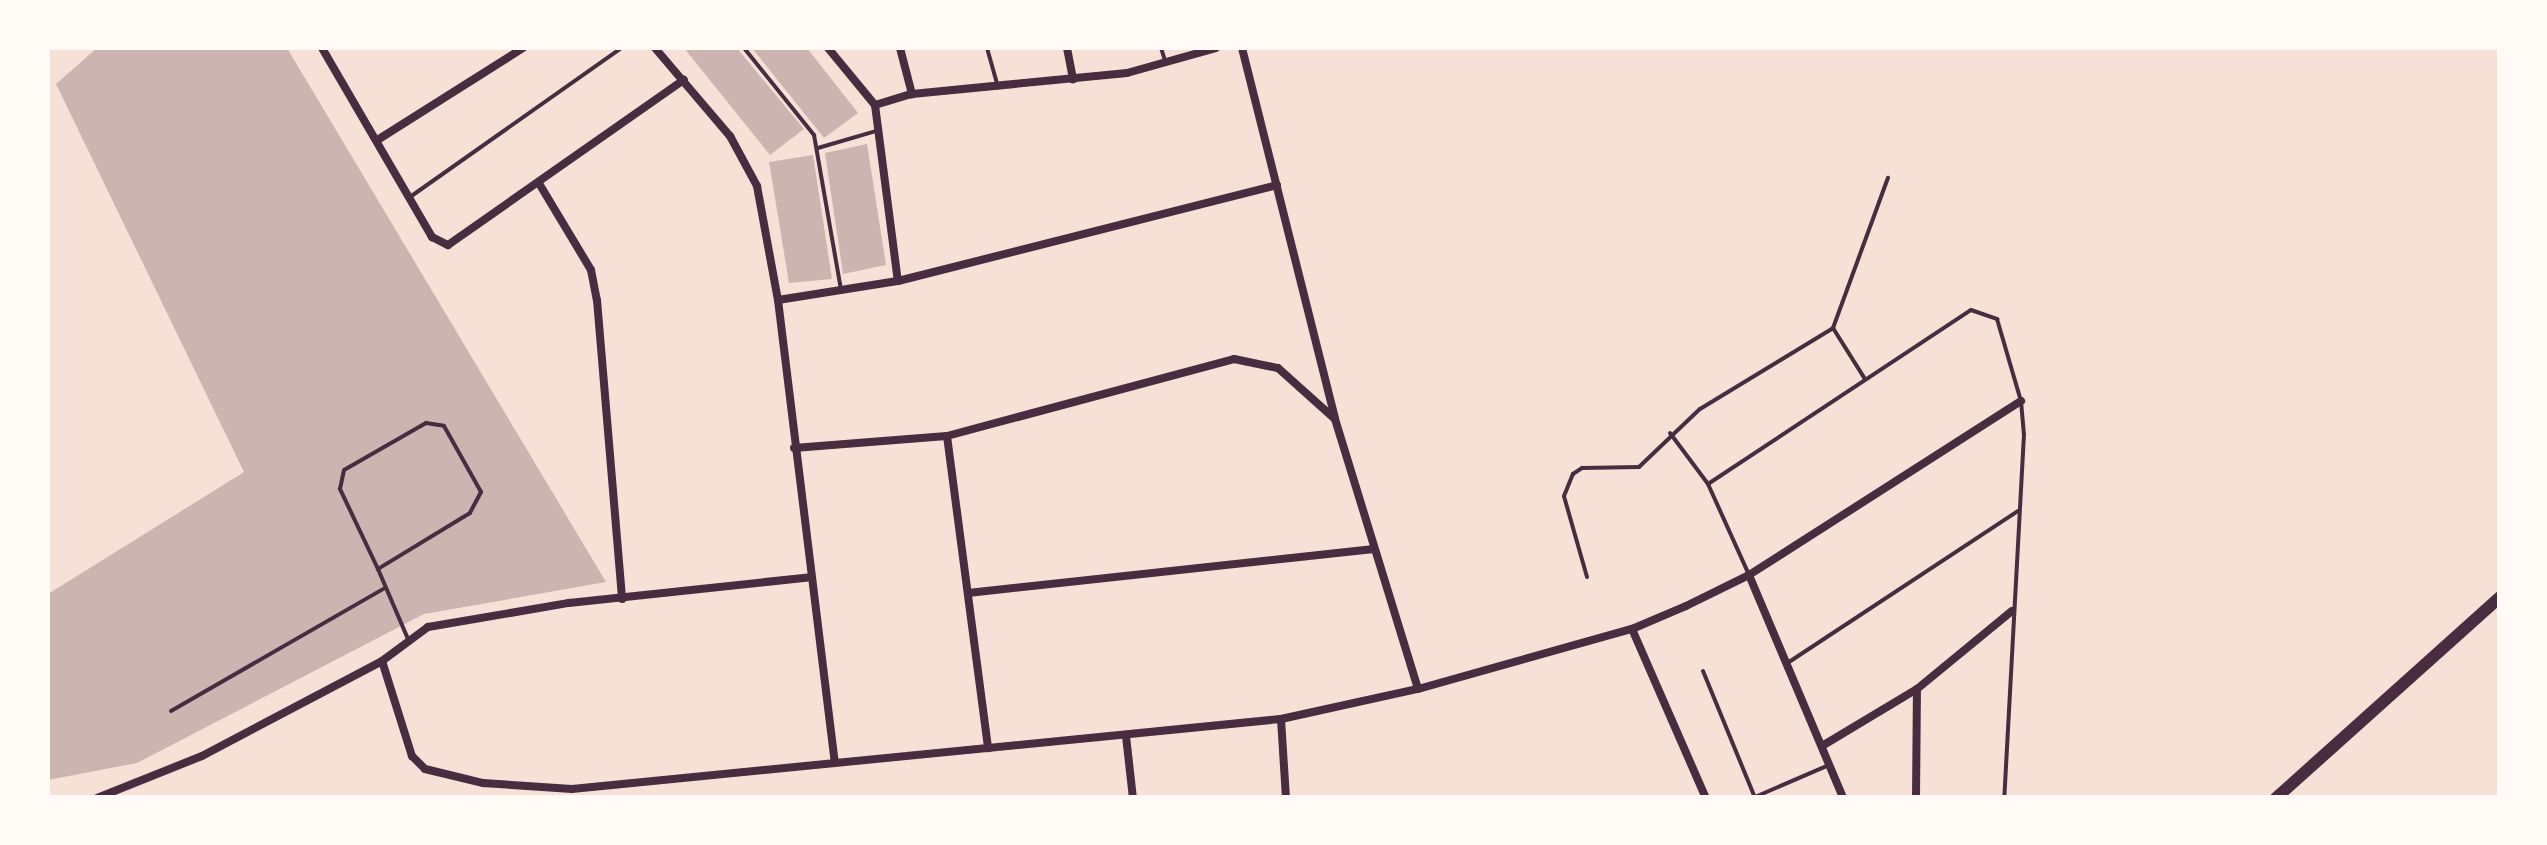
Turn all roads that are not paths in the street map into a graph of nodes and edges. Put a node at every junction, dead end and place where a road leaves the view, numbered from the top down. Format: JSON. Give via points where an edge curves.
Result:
{"nodes":[{"id":1,"x":322,"y":48,"type":"edge"},
{"id":2,"x":522,"y":48,"type":"edge"},
{"id":3,"x":621,"y":48,"type":"edge"},
{"id":4,"x":744,"y":48,"type":"edge"},
{"id":5,"x":828,"y":48,"type":"edge"},
{"id":6,"x":900,"y":48,"type":"edge"},
{"id":7,"x":987,"y":48,"type":"edge"},
{"id":8,"x":1067,"y":48,"type":"edge"},
{"id":9,"x":1161,"y":48,"type":"edge"},
{"id":10,"x":1216,"y":48,"type":"edge"},
{"id":11,"x":1242,"y":48,"type":"edge"},
{"id":12,"x":658,"y":49,"type":"edge"},
{"id":13,"x":1164,"y":60,"type":"junction"},
{"id":14,"x":1073,"y":79,"type":"junction"},
{"id":15,"x":684,"y":80,"type":"junction"},
{"id":16,"x":998,"y":87,"type":"junction"},
{"id":17,"x":912,"y":94,"type":"junction"},
{"id":18,"x":875,"y":105,"type":"junction"},
{"id":19,"x":878,"y":131,"type":"junction"},
{"id":20,"x":379,"y":140,"type":"junction"},
{"id":21,"x":818,"y":148,"type":"junction"},
{"id":22,"x":1888,"y":178,"type":"dead end"},
{"id":23,"x":540,"y":185,"type":"junction"},
{"id":24,"x":1277,"y":185,"type":"junction"},
{"id":25,"x":410,"y":197,"type":"junction"},
{"id":26,"x":898,"y":281,"type":"junction"},
{"id":27,"x":841,"y":290,"type":"junction"},
{"id":28,"x":778,"y":300,"type":"junction"},
{"id":29,"x":1833,"y":328,"type":"junction"},
{"id":30,"x":1866,"y":380,"type":"junction"},
{"id":31,"x":2022,"y":401,"type":"junction"},
{"id":32,"x":1336,"y":419,"type":"junction"},
{"id":33,"x":1670,"y":433,"type":"junction"},
{"id":34,"x":947,"y":436,"type":"junction"},
{"id":35,"x":794,"y":448,"type":"junction"},
{"id":36,"x":1708,"y":484,"type":"junction"},
{"id":37,"x":2018,"y":511,"type":"junction"},
{"id":38,"x":1372,"y":550,"type":"junction"},
{"id":39,"x":378,"y":569,"type":"junction"},
{"id":40,"x":1749,"y":574,"type":"junction"},
{"id":41,"x":811,"y":576,"type":"junction"},
{"id":42,"x":1587,"y":578,"type":"dead end"},
{"id":43,"x":384,"y":588,"type":"junction"},
{"id":44,"x":968,"y":593,"type":"junction"},
{"id":45,"x":2500,"y":598,"type":"edge"},
{"id":46,"x":622,"y":599,"type":"junction"},
{"id":47,"x":2012,"y":612,"type":"junction"},
{"id":48,"x":1632,"y":629,"type":"junction"},
{"id":49,"x":408,"y":639,"type":"junction"},
{"id":50,"x":382,"y":661,"type":"junction"},
{"id":51,"x":1789,"y":662,"type":"junction"},
{"id":52,"x":1702,"y":670,"type":"dead end"},
{"id":53,"x":1418,"y":689,"type":"junction"},
{"id":54,"x":1917,"y":689,"type":"junction"},
{"id":55,"x":171,"y":711,"type":"dead end"},
{"id":56,"x":1281,"y":719,"type":"junction"},
{"id":57,"x":1126,"y":736,"type":"junction"},
{"id":58,"x":1822,"y":746,"type":"junction"},
{"id":59,"x":988,"y":748,"type":"junction"},
{"id":60,"x":835,"y":762,"type":"junction"},
{"id":61,"x":1829,"y":764,"type":"junction"},
{"id":62,"x":572,"y":793,"type":"edge"},
{"id":63,"x":1755,"y":797,"type":"edge"},
{"id":64,"x":96,"y":798,"type":"edge"},
{"id":65,"x":1133,"y":798,"type":"edge"},
{"id":66,"x":1286,"y":798,"type":"edge"},
{"id":67,"x":1706,"y":798,"type":"edge"},
{"id":68,"x":1843,"y":798,"type":"edge"},
{"id":69,"x":1916,"y":798,"type":"edge"},
{"id":70,"x":2004,"y":798,"type":"edge"},
{"id":71,"x":2276,"y":798,"type":"edge"}],
"edges":[{"from":1,"to":20,"type":"street"},
{"from":2,"to":20,"type":"street"},
{"from":3,"to":25,"type":"lane"},
{"from":4,"to":21,"type":"lane","via":[[807,124]]},
{"from":5,"to":18,"type":"street"},
{"from":6,"to":17,"type":"street"},
{"from":7,"to":16,"type":"lane"},
{"from":8,"to":14,"type":"street"},
{"from":9,"to":13,"type":"lane"},
{"from":10,"to":13,"type":"street"},
{"from":11,"to":24,"type":"street"},
{"from":12,"to":15,"type":"street"},
{"from":13,"to":14,"type":"street"},
{"from":14,"to":16,"type":"street"},
{"from":15,"to":23,"type":"street"},
{"from":15,"to":28,"type":"street","via":[[752,173]]},
{"from":16,"to":17,"type":"street"},
{"from":17,"to":18,"type":"street"},
{"from":18,"to":19,"type":"street"},
{"from":19,"to":21,"type":"lane"},
{"from":19,"to":26,"type":"street"},
{"from":20,"to":25,"type":"street"},
{"from":21,"to":27,"type":"lane"},
{"from":22,"to":29,"type":"lane"},
{"from":23,"to":25,"type":"street","via":[[457,244],[432,238]]},
{"from":23,"to":46,"type":"street","via":[[590,270],[598,300]]},
{"from":24,"to":26,"type":"street"},
{"from":24,"to":32,"type":"street"},
{"from":26,"to":27,"type":"street"},
{"from":27,"to":28,"type":"street"},
{"from":28,"to":35,"type":"street"},
{"from":29,"to":30,"type":"lane"},
{"from":29,"to":33,"type":"lane"},
{"from":30,"to":31,"type":"lane","via":[[1978,309],[1997,319]]},
{"from":30,"to":36,"type":"lane"},
{"from":31,"to":37,"type":"lane"},
{"from":31,"to":40,"type":"street"},
{"from":32,"to":34,"type":"street","via":[[1278,368],[1234,359]]},
{"from":32,"to":38,"type":"street"},
{"from":33,"to":36,"type":"lane"},
{"from":33,"to":42,"type":"lane","via":[[1639,467],[1582,468],[1573,474],[1564,496]]},
{"from":34,"to":35,"type":"street"},
{"from":34,"to":44,"type":"street"},
{"from":35,"to":41,"type":"street"},
{"from":36,"to":40,"type":"lane"},
{"from":37,"to":47,"type":"lane"},
{"from":37,"to":51,"type":"lane"},
{"from":38,"to":44,"type":"street"},
{"from":38,"to":53,"type":"street"},
{"from":39,"to":39,"type":"lane","via":[[478,502],[480,480],[453,434],[437,423],[360,456],[344,470],[340,489]]},
{"from":39,"to":43,"type":"lane"},
{"from":40,"to":48,"type":"street"},
{"from":40,"to":51,"type":"street"},
{"from":41,"to":46,"type":"street"},
{"from":41,"to":60,"type":"street"},
{"from":43,"to":49,"type":"lane"},
{"from":43,"to":55,"type":"lane"},
{"from":44,"to":59,"type":"street"},
{"from":45,"to":71,"type":"main road"},
{"from":46,"to":49,"type":"street","via":[[458,620]]},
{"from":47,"to":54,"type":"street"},
{"from":47,"to":70,"type":"lane"},
{"from":48,"to":53,"type":"street"},
{"from":48,"to":67,"type":"street"},
{"from":49,"to":50,"type":"street"},
{"from":50,"to":62,"type":"street","via":[[412,756],[425,769],[483,784]]},
{"from":50,"to":64,"type":"street","via":[[202,756]]},
{"from":51,"to":58,"type":"street"},
{"from":52,"to":63,"type":"lane"},
{"from":53,"to":56,"type":"street"},
{"from":54,"to":58,"type":"street"},
{"from":54,"to":69,"type":"street"},
{"from":56,"to":57,"type":"street"},
{"from":56,"to":66,"type":"street"},
{"from":57,"to":59,"type":"street"},
{"from":57,"to":65,"type":"street"},
{"from":58,"to":61,"type":"street"},
{"from":59,"to":60,"type":"street"},
{"from":60,"to":62,"type":"street"},
{"from":61,"to":63,"type":"lane"},
{"from":61,"to":68,"type":"street"}]}
